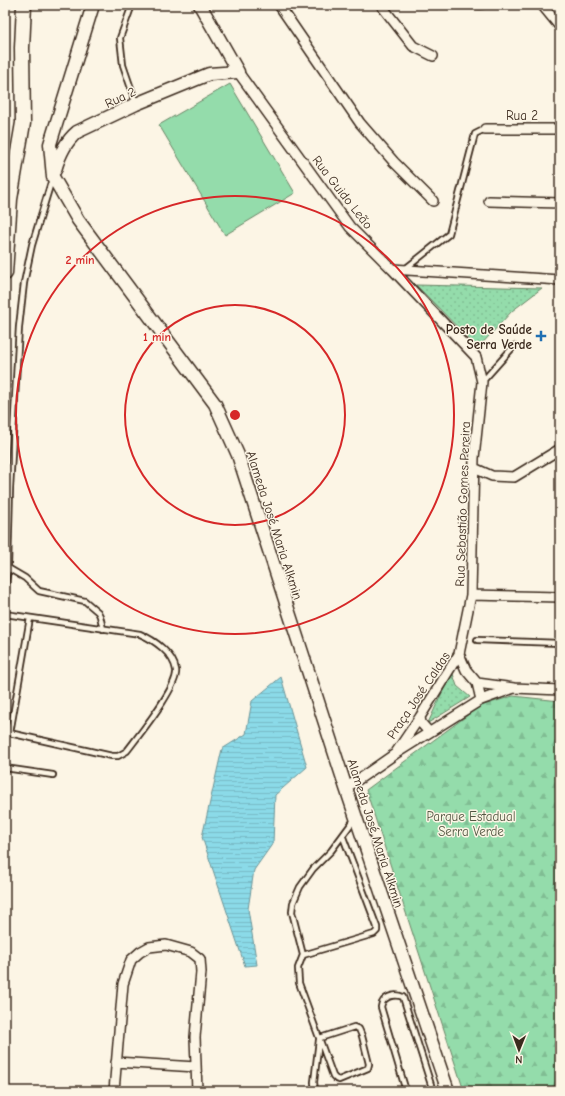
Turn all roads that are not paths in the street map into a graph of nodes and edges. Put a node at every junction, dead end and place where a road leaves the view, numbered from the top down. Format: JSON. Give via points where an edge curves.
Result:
{"nodes":[{"id":1,"x":24,"y":5,"type":"edge"},
{"id":2,"x":93,"y":5,"type":"edge"},
{"id":3,"x":132,"y":5,"type":"edge"},
{"id":4,"x":200,"y":5,"type":"edge"},
{"id":5,"x":279,"y":5,"type":"edge"},
{"id":6,"x":381,"y":5,"type":"edge"},
{"id":7,"x":475,"y":5,"type":"edge"},
{"id":8,"x":484,"y":5,"type":"edge"},
{"id":9,"x":542,"y":5,"type":"edge"},
{"id":10,"x":560,"y":27,"type":"edge"},
{"id":11,"x":219,"y":40,"type":"junction"},
{"id":12,"x":433,"y":56,"type":"dead end"},
{"id":13,"x":238,"y":72,"type":"junction"},
{"id":14,"x":209,"y":74,"type":"junction"},
{"id":15,"x":136,"y":104,"type":"junction"},
{"id":16,"x":61,"y":108,"type":"junction"},
{"id":17,"x":485,"y":129,"type":"joint"},
{"id":18,"x":560,"y":129,"type":"edge"},
{"id":19,"x":77,"y":132,"type":"junction"},
{"id":20,"x":53,"y":177,"type":"junction"},
{"id":21,"x":433,"y":201,"type":"dead end"},
{"id":22,"x":489,"y":201,"type":"dead end"},
{"id":23,"x":560,"y":203,"type":"edge"},
{"id":24,"x":392,"y":269,"type":"junction"},
{"id":25,"x":405,"y":269,"type":"junction"},
{"id":26,"x":5,"y":273,"type":"edge"},
{"id":27,"x":560,"y":280,"type":"edge"},
{"id":28,"x":514,"y":346,"type":"dead end"},
{"id":29,"x":482,"y":382,"type":"junction"},
{"id":30,"x":560,"y":449,"type":"edge"},
{"id":31,"x":474,"y":468,"type":"junction"},
{"id":32,"x":6,"y":556,"type":"edge"},
{"id":33,"x":8,"y":568,"type":"junction"},
{"id":34,"x":5,"y":587,"type":"edge"},
{"id":35,"x":471,"y":594,"type":"junction"},
{"id":36,"x":560,"y":597,"type":"edge"},
{"id":37,"x":5,"y":614,"type":"edge"},
{"id":38,"x":30,"y":618,"type":"junction"},
{"id":39,"x":103,"y":629,"type":"junction"},
{"id":40,"x":477,"y":640,"type":"dead end"},
{"id":41,"x":560,"y":643,"type":"edge"},
{"id":42,"x":458,"y":654,"type":"junction"},
{"id":43,"x":476,"y":683,"type":"junction"},
{"id":44,"x":514,"y":688,"type":"junction"},
{"id":45,"x":560,"y":690,"type":"edge"},
{"id":46,"x":481,"y":700,"type":"junction"},
{"id":47,"x":420,"y":717,"type":"junction"},
{"id":48,"x":429,"y":732,"type":"junction"},
{"id":49,"x":8,"y":733,"type":"edge"},
{"id":50,"x":395,"y":754,"type":"junction"},
{"id":51,"x":5,"y":768,"type":"edge"},
{"id":52,"x":53,"y":775,"type":"dead end"},
{"id":53,"x":346,"y":788,"type":"junction"},
{"id":54,"x":356,"y":817,"type":"junction"},
{"id":55,"x":343,"y":837,"type":"junction"},
{"id":56,"x":303,"y":955,"type":"junction"},
{"id":57,"x":320,"y":1038,"type":"junction"},
{"id":58,"x":116,"y":1062,"type":"junction"},
{"id":59,"x":196,"y":1067,"type":"junction"},
{"id":60,"x":114,"y":1091,"type":"edge"},
{"id":61,"x":197,"y":1091,"type":"edge"},
{"id":62,"x":314,"y":1091,"type":"edge"},
{"id":63,"x":406,"y":1091,"type":"edge"},
{"id":64,"x":433,"y":1091,"type":"edge"},
{"id":65,"x":448,"y":1091,"type":"edge"}],
"edges":[{"from":1,"to":26,"type":"main road","via":[[23,123],[10,199]]},
{"from":2,"to":16,"type":"street","name":"Alameda José Maria Alkmin"},
{"from":3,"to":15,"type":"lane","via":[[120,38],[122,65]]},
{"from":4,"to":11,"type":"street","name":"Rua Guido Leão"},
{"from":5,"to":21,"type":"street","via":[[360,123]]},
{"from":6,"to":12,"type":"street","via":[[413,46]]},
{"from":7,"to":8,"type":"lane"},
{"from":9,"to":10,"type":"street"},
{"from":11,"to":13,"type":"street","name":"Rua Guido Leão"},
{"from":11,"to":14,"type":"street","via":[[221,58]]},
{"from":13,"to":14,"type":"street","name":"Rua 2"},
{"from":13,"to":24,"type":"street","name":"Rua Guido Leão","via":[[350,227]]},
{"from":14,"to":15,"type":"street","name":"Rua 2"},
{"from":15,"to":19,"type":"street","name":"Rua 2"},
{"from":16,"to":19,"type":"street","via":[[62,126],[66,130]]},
{"from":16,"to":20,"type":"street","name":"Alameda José Maria Alkmin","via":[[50,144]]},
{"from":17,"to":18,"type":"street","name":"Rua 2"},
{"from":17,"to":25,"type":"lane","via":[[475,134],[449,234]]},
{"from":19,"to":20,"type":"street","via":[[59,156]]},
{"from":20,"to":32,"type":"lane","via":[[32,245],[24,283],[19,327]]},
{"from":20,"to":53,"type":"street","name":"Alameda José Maria Alkmin","via":[[78,220],[215,404],[238,455]]},
{"from":22,"to":23,"type":"street"},
{"from":24,"to":25,"type":"street"},
{"from":24,"to":29,"type":"street","name":"Rua Sebastião Gomes Pereira","via":[[476,357]]},
{"from":25,"to":27,"type":"street"},
{"from":28,"to":29,"type":"lane"},
{"from":29,"to":31,"type":"street","name":"Rua Sebastião Gomes Pereira"},
{"from":30,"to":31,"type":"street","via":[[514,476],[492,476]]},
{"from":31,"to":35,"type":"street","name":"Rua Sebastião Gomes Pereira"},
{"from":32,"to":33,"type":"lane"},
{"from":33,"to":34,"type":"lane"},
{"from":33,"to":39,"type":"lane","via":[[25,578],[39,591],[85,602],[98,612]]},
{"from":35,"to":36,"type":"street"},
{"from":35,"to":42,"type":"street","name":"Rua Sebastião Gomes Pereira"},
{"from":37,"to":38,"type":"lane"},
{"from":38,"to":39,"type":"lane"},
{"from":38,"to":49,"type":"lane"},
{"from":39,"to":49,"type":"lane","via":[[140,634],[149,638],[172,659],[176,670],[174,682],[167,695],[127,751],[112,756]]},
{"from":40,"to":41,"type":"lane"},
{"from":42,"to":43,"type":"street","name":"Praça José Caldas"},
{"from":42,"to":47,"type":"street","name":"Praça José Caldas"},
{"from":43,"to":44,"type":"street"},
{"from":43,"to":46,"type":"street","name":"Praça José Caldas"},
{"from":44,"to":45,"type":"street"},
{"from":44,"to":46,"type":"street"},
{"from":46,"to":48,"type":"street","name":"Praça José Caldas"},
{"from":47,"to":48,"type":"street","via":[[421,723]]},
{"from":47,"to":50,"type":"street","name":"Praça José Caldas"},
{"from":48,"to":50,"type":"street","name":"Praça José Caldas"},
{"from":50,"to":53,"type":"street","name":"Praça José Caldas"},
{"from":51,"to":52,"type":"lane"},
{"from":53,"to":54,"type":"street","name":"Alameda José Maria Alkmin"},
{"from":54,"to":55,"type":"lane"},
{"from":54,"to":65,"type":"street","name":"Alameda José Maria Alkmin"},
{"from":55,"to":56,"type":"lane","via":[[313,869],[300,887],[293,903],[292,912]]},
{"from":55,"to":56,"type":"lane","via":[[377,931]]},
{"from":56,"to":57,"type":"lane","via":[[298,968],[300,983]]},
{"from":57,"to":57,"type":"lane","via":[[354,1027],[359,1029],[368,1068],[336,1079]]},
{"from":57,"to":62,"type":"lane"},
{"from":58,"to":59,"type":"street"},
{"from":58,"to":59,"type":"street","via":[[123,984],[132,960],[149,948],[166,945],[191,952],[200,958],[195,1038]]},
{"from":58,"to":60,"type":"street"},
{"from":59,"to":61,"type":"street"},
{"from":63,"to":64,"type":"lane","via":[[381,1007],[382,1002],[392,996],[403,997]]}]}
